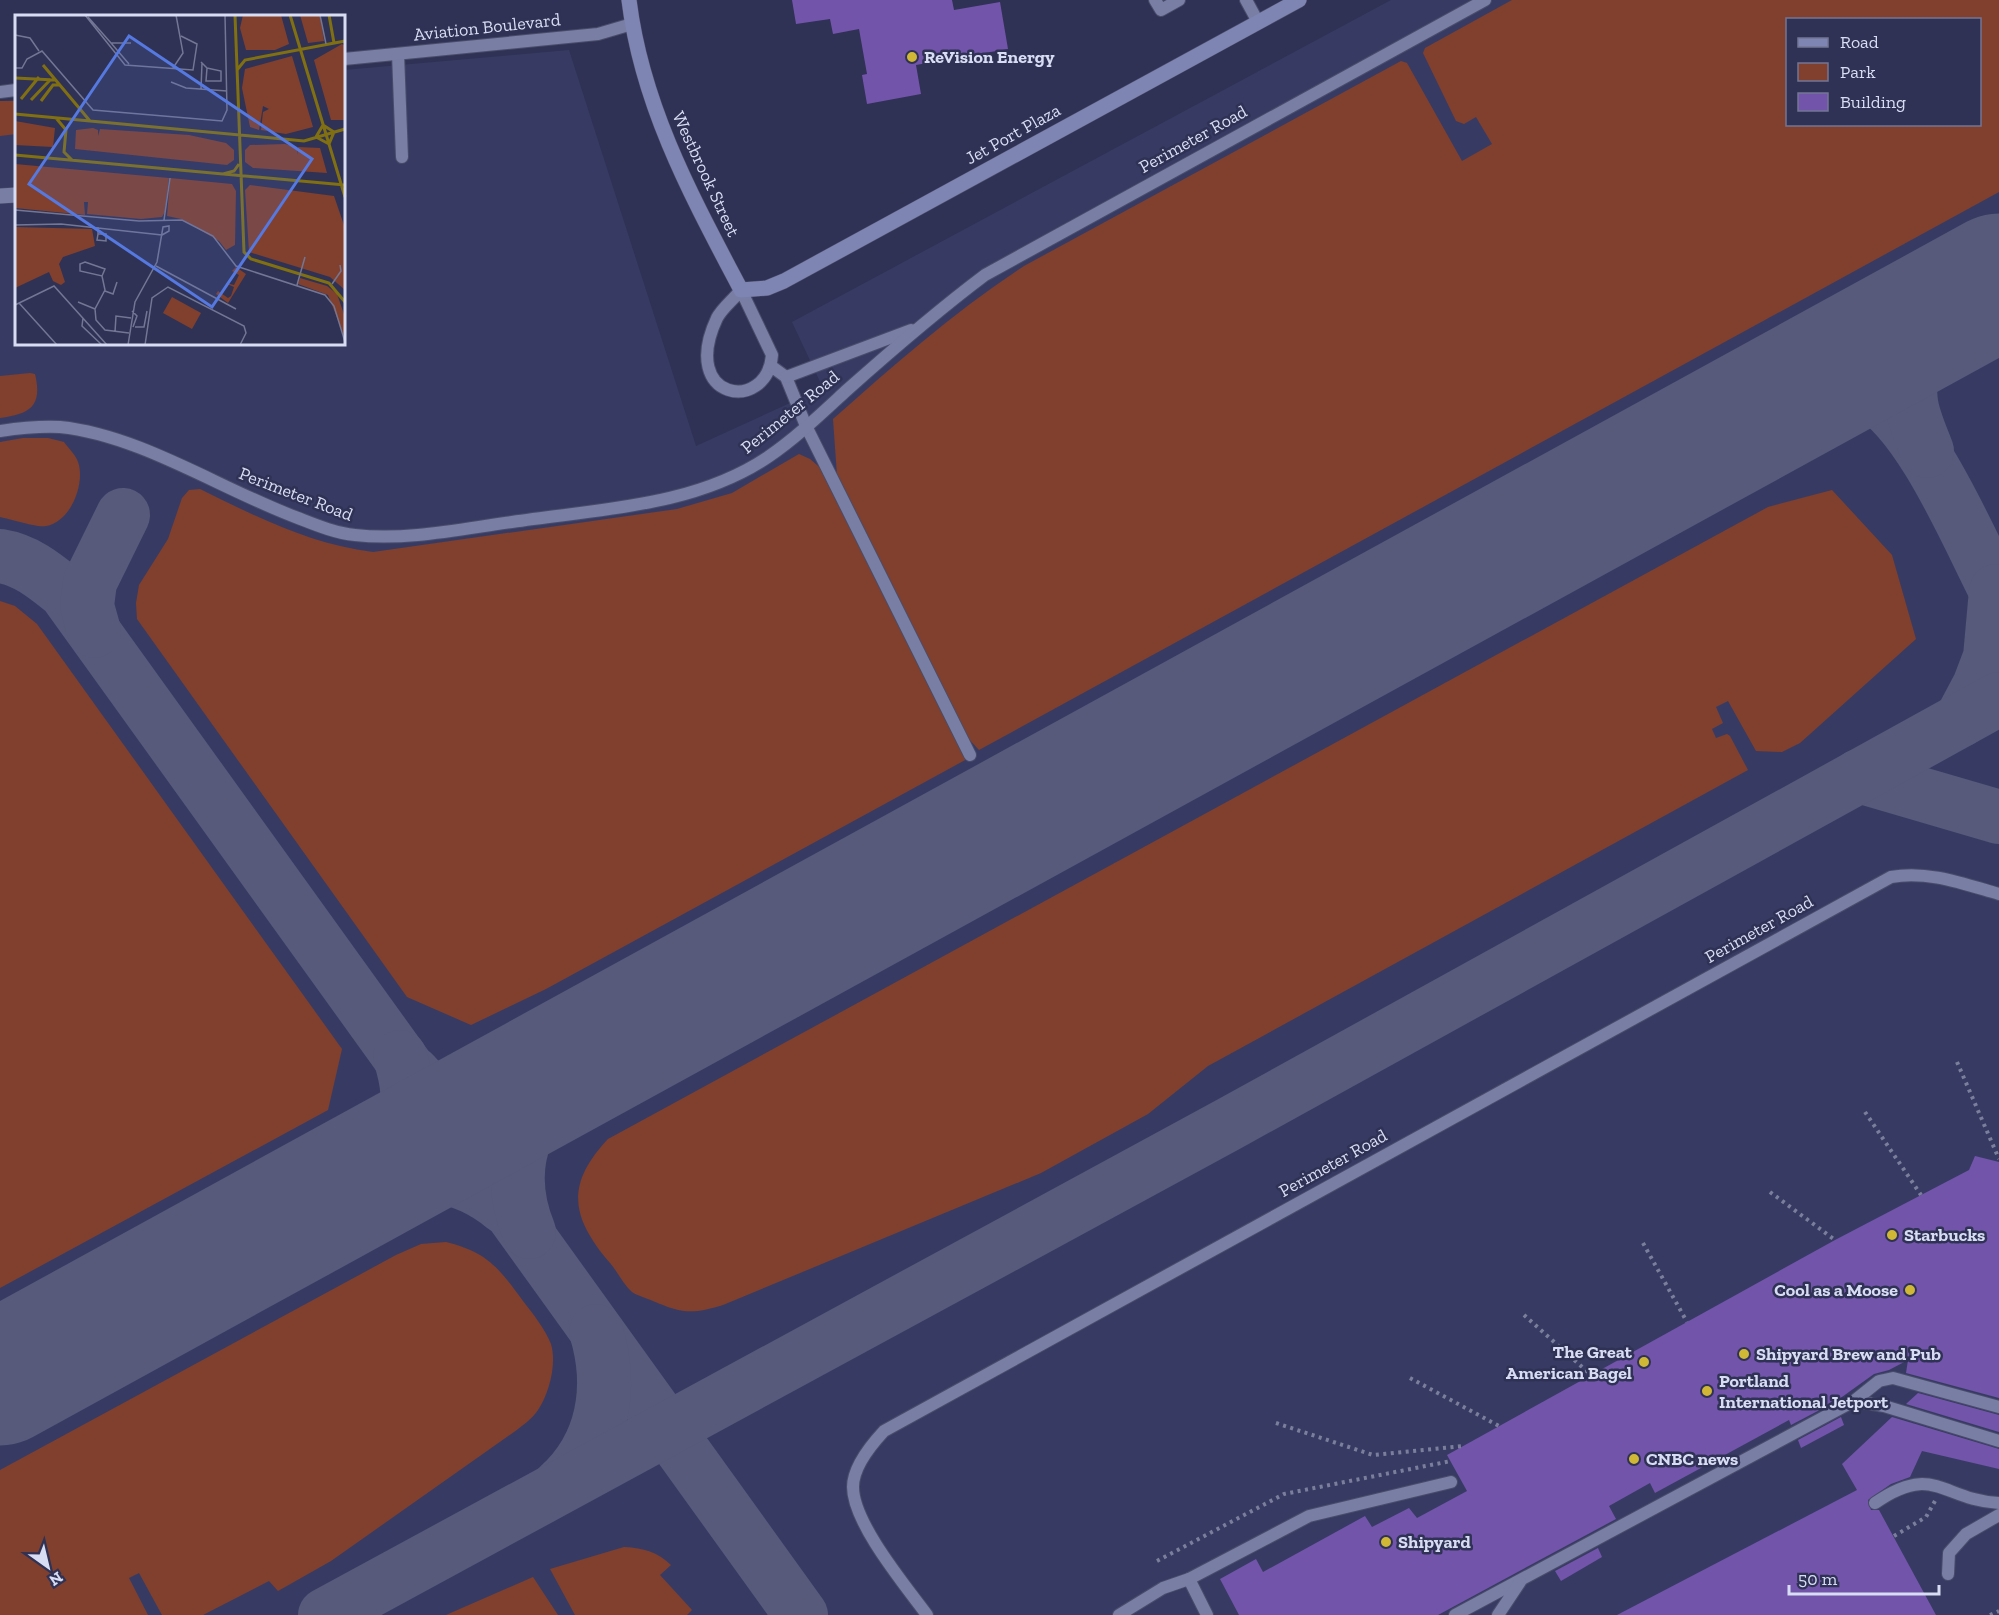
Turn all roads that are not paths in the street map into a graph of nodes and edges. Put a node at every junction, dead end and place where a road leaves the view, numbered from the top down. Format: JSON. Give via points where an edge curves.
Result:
{"nodes":[{"id":1,"x":629,"y":0,"type":"edge"},
{"id":2,"x":1155,"y":0,"type":"edge"},
{"id":3,"x":1179,"y":0,"type":"edge"},
{"id":4,"x":1246,"y":0,"type":"edge"},
{"id":5,"x":1299,"y":0,"type":"edge"},
{"id":6,"x":1485,"y":0,"type":"edge"},
{"id":7,"x":1258,"y":22,"type":"junction"},
{"id":8,"x":632,"y":24,"type":"junction"},
{"id":9,"x":398,"y":54,"type":"junction"},
{"id":10,"x":345,"y":59,"type":"edge"},
{"id":11,"x":15,"y":90,"type":"edge"},
{"id":12,"x":0,"y":92,"type":"edge"},
{"id":13,"x":402,"y":157,"type":"dead end"},
{"id":14,"x":15,"y":195,"type":"edge"},
{"id":15,"x":0,"y":196,"type":"edge"},
{"id":16,"x":741,"y":290,"type":"junction"},
{"id":17,"x":918,"y":327,"type":"junction"},
{"id":18,"x":771,"y":366,"type":"junction"},
{"id":19,"x":786,"y":377,"type":"junction"},
{"id":20,"x":806,"y":426,"type":"junction"},
{"id":21,"x":0,"y":431,"type":"edge"},
{"id":22,"x":970,"y":755,"type":"dead end"},
{"id":23,"x":1999,"y":894,"type":"edge"},
{"id":24,"x":1854,"y":1401,"type":"junction"},
{"id":25,"x":1999,"y":1407,"type":"edge"},
{"id":26,"x":1999,"y":1442,"type":"edge"},
{"id":27,"x":1451,"y":1482,"type":"dead end"},
{"id":28,"x":1875,"y":1503,"type":"dead end"},
{"id":29,"x":1999,"y":1503,"type":"edge"},
{"id":30,"x":1999,"y":1515,"type":"edge"},
{"id":31,"x":1948,"y":1574,"type":"dead end"},
{"id":32,"x":1189,"y":1579,"type":"junction"},
{"id":33,"x":1522,"y":1579,"type":"junction"},
{"id":34,"x":927,"y":1615,"type":"edge"},
{"id":35,"x":1119,"y":1615,"type":"edge"},
{"id":36,"x":1207,"y":1615,"type":"edge"},
{"id":37,"x":1455,"y":1615,"type":"edge"},
{"id":38,"x":1498,"y":1615,"type":"edge"}],
"edges":[{"from":1,"to":8,"type":"street","name":"Westbrook Street"},
{"from":2,"to":3,"type":"lane","via":[[1161,10]]},
{"from":4,"to":7,"type":"lane"},
{"from":5,"to":7,"type":"street","name":"Jet Port Plaza"},
{"from":6,"to":17,"type":"lane","name":"Perimeter Road","via":[[985,275]]},
{"from":7,"to":16,"type":"street","name":"Jet Port Plaza","via":[[784,281],[767,288]]},
{"from":8,"to":9,"type":"lane","name":"Aviation Boulevard","via":[[598,34]]},
{"from":8,"to":16,"type":"street","name":"Westbrook Street","via":[[663,133]]},
{"from":9,"to":10,"type":"lane","name":"Aviation Boulevard"},
{"from":9,"to":13,"type":"lane"},
{"from":11,"to":12,"type":"lane"},
{"from":14,"to":15,"type":"street"},
{"from":16,"to":18,"type":"lane","via":[[770,345]]},
{"from":16,"to":18,"type":"lane","via":[[717,317],[705,355],[706,366],[718,384],[738,392],[759,385]]},
{"from":17,"to":19,"type":"lane"},
{"from":17,"to":20,"type":"lane","name":"Perimeter Road"},
{"from":18,"to":19,"type":"lane"},
{"from":19,"to":20,"type":"lane"},
{"from":20,"to":21,"type":"lane","name":"Perimeter Road","via":[[736,476],[694,491],[613,507],[392,537],[353,535],[326,528],[261,504],[170,460],[95,434],[61,427]]},
{"from":20,"to":22,"type":"lane"},
{"from":23,"to":34,"type":"lane","name":"Perimeter Road","via":[[1911,873],[1891,877],[884,1431],[870,1446],[853,1486],[859,1513]]},
{"from":24,"to":25,"type":"lane","via":[[1879,1381],[1893,1378]]},
{"from":24,"to":26,"type":"lane","via":[[1884,1406]]},
{"from":24,"to":33,"type":"lane"},
{"from":27,"to":32,"type":"lane","via":[[1309,1516]]},
{"from":28,"to":29,"type":"lane","via":[[1897,1488],[1915,1482]]},
{"from":30,"to":31,"type":"lane","via":[[1966,1534],[1949,1553]]},
{"from":32,"to":35,"type":"lane","via":[[1163,1587]]},
{"from":32,"to":36,"type":"lane"},
{"from":33,"to":37,"type":"lane"},
{"from":33,"to":38,"type":"lane"}]}
